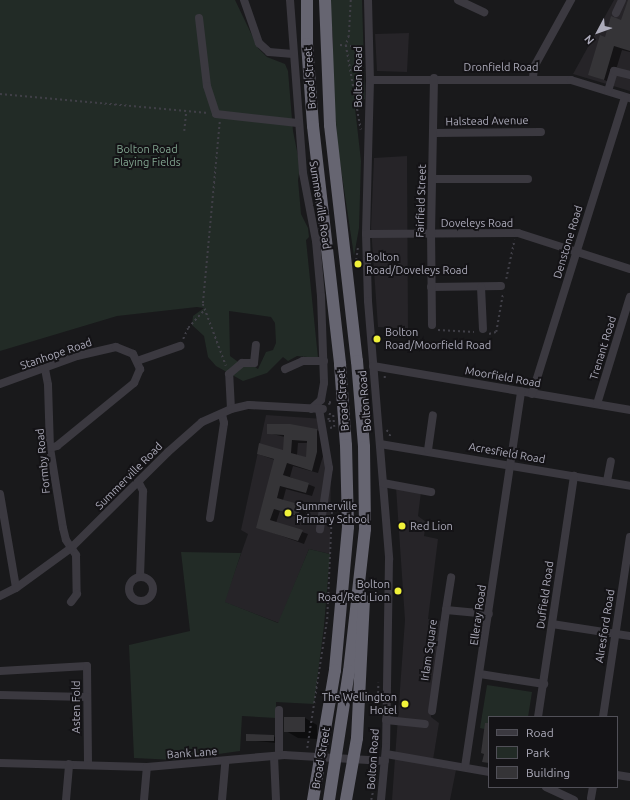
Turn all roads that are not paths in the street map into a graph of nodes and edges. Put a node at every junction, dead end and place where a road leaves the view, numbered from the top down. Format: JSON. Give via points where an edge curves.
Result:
{"nodes":[{"id":1,"x":244,"y":0,"type":"edge"},
{"id":2,"x":290,"y":0,"type":"edge"},
{"id":3,"x":307,"y":0,"type":"edge"},
{"id":4,"x":325,"y":0,"type":"edge"},
{"id":5,"x":368,"y":0,"type":"edge"},
{"id":6,"x":458,"y":0,"type":"edge"},
{"id":7,"x":571,"y":0,"type":"edge"},
{"id":8,"x":622,"y":0,"type":"edge"},
{"id":9,"x":484,"y":12,"type":"dead end"},
{"id":10,"x":616,"y":13,"type":"dead end"},
{"id":11,"x":199,"y":18,"type":"dead end"},
{"id":12,"x":293,"y":54,"type":"junction"},
{"id":13,"x":630,"y":75,"type":"edge"},
{"id":14,"x":434,"y":78,"type":"junction"},
{"id":15,"x":533,"y":78,"type":"junction"},
{"id":16,"x":370,"y":80,"type":"junction"},
{"id":17,"x":608,"y":91,"type":"junction"},
{"id":18,"x":627,"y":97,"type":"edge"},
{"id":19,"x":298,"y":123,"type":"junction"},
{"id":20,"x":434,"y":132,"type":"junction"},
{"id":21,"x":541,"y":132,"type":"dead end"},
{"id":22,"x":432,"y":179,"type":"junction"},
{"id":23,"x":528,"y":179,"type":"dead end"},
{"id":24,"x":366,"y":234,"type":"junction"},
{"id":25,"x":431,"y":234,"type":"junction"},
{"id":26,"x":576,"y":251,"type":"junction"},
{"id":27,"x":630,"y":269,"type":"edge"},
{"id":28,"x":501,"y":286,"type":"dead end"},
{"id":29,"x":431,"y":287,"type":"junction"},
{"id":30,"x":481,"y":287,"type":"junction"},
{"id":31,"x":630,"y":298,"type":"edge"},
{"id":32,"x":435,"y":328,"type":"road end"},
{"id":33,"x":482,"y":329,"type":"dead end"},
{"id":34,"x":256,"y":345,"type":"dead end"},
{"id":35,"x":180,"y":346,"type":"road end"},
{"id":36,"x":137,"y":361,"type":"junction"},
{"id":37,"x":324,"y":361,"type":"junction"},
{"id":38,"x":373,"y":366,"type":"junction"},
{"id":39,"x":45,"y":369,"type":"junction"},
{"id":40,"x":286,"y":369,"type":"dead end"},
{"id":41,"x":0,"y":384,"type":"edge"},
{"id":42,"x":522,"y":392,"type":"junction"},
{"id":43,"x":532,"y":394,"type":"junction"},
{"id":44,"x":596,"y":404,"type":"junction"},
{"id":45,"x":231,"y":409,"type":"junction"},
{"id":46,"x":318,"y":409,"type":"junction"},
{"id":47,"x":630,"y":410,"type":"edge"},
{"id":48,"x":222,"y":414,"type":"junction"},
{"id":49,"x":433,"y":415,"type":"dead end"},
{"id":50,"x":380,"y":444,"type":"junction"},
{"id":51,"x":50,"y":448,"type":"junction"},
{"id":52,"x":428,"y":450,"type":"junction"},
{"id":53,"x":611,"y":461,"type":"dead end"},
{"id":54,"x":510,"y":466,"type":"junction"},
{"id":55,"x":574,"y":476,"type":"junction"},
{"id":56,"x":607,"y":481,"type":"junction"},
{"id":57,"x":139,"y":483,"type":"junction"},
{"id":58,"x":383,"y":483,"type":"junction"},
{"id":59,"x":630,"y":486,"type":"edge"},
{"id":60,"x":431,"y":492,"type":"dead end"},
{"id":61,"x":0,"y":494,"type":"edge"},
{"id":62,"x":210,"y":518,"type":"dead end"},
{"id":63,"x":320,"y":529,"type":"dead end"},
{"id":64,"x":365,"y":529,"type":"junction"},
{"id":65,"x":630,"y":538,"type":"edge"},
{"id":66,"x":72,"y":548,"type":"junction"},
{"id":67,"x":140,"y":577,"type":"dead end"},
{"id":68,"x":451,"y":577,"type":"dead end"},
{"id":69,"x":16,"y":588,"type":"junction"},
{"id":70,"x":0,"y":596,"type":"edge"},
{"id":71,"x":71,"y":602,"type":"dead end"},
{"id":72,"x":446,"y":610,"type":"junction"},
{"id":73,"x":489,"y":614,"type":"junction"},
{"id":74,"x":552,"y":624,"type":"junction"},
{"id":75,"x":615,"y":634,"type":"junction"},
{"id":76,"x":630,"y":636,"type":"edge"},
{"id":77,"x":0,"y":671,"type":"edge"},
{"id":78,"x":480,"y":674,"type":"junction"},
{"id":79,"x":544,"y":684,"type":"junction"},
{"id":80,"x":0,"y":695,"type":"edge"},
{"id":81,"x":87,"y":697,"type":"junction"},
{"id":82,"x":279,"y":710,"type":"dead end"},
{"id":83,"x":432,"y":711,"type":"dead end"},
{"id":84,"x":538,"y":716,"type":"edge"},
{"id":85,"x":603,"y":716,"type":"edge"},
{"id":86,"x":386,"y":720,"type":"junction"},
{"id":87,"x":425,"y":724,"type":"dead end"},
{"id":88,"x":277,"y":756,"type":"junction"},
{"id":89,"x":385,"y":758,"type":"junction"},
{"id":90,"x":225,"y":762,"type":"junction"},
{"id":91,"x":0,"y":763,"type":"edge"},
{"id":92,"x":69,"y":764,"type":"junction"},
{"id":93,"x":88,"y":764,"type":"junction"},
{"id":94,"x":147,"y":767,"type":"junction"},
{"id":95,"x":465,"y":767,"type":"junction"},
{"id":96,"x":488,"y":772,"type":"edge"},
{"id":97,"x":618,"y":775,"type":"edge"},
{"id":98,"x":630,"y":777,"type":"edge"},
{"id":99,"x":548,"y":788,"type":"edge"},
{"id":100,"x":592,"y":788,"type":"edge"},
{"id":101,"x":591,"y":798,"type":"dead end"},
{"id":102,"x":66,"y":800,"type":"edge"},
{"id":103,"x":144,"y":800,"type":"edge"},
{"id":104,"x":222,"y":800,"type":"edge"},
{"id":105,"x":276,"y":800,"type":"edge"},
{"id":106,"x":312,"y":800,"type":"edge"},
{"id":107,"x":329,"y":800,"type":"edge"},
{"id":108,"x":346,"y":800,"type":"edge"},
{"id":109,"x":381,"y":800,"type":"edge"},
{"id":110,"x":574,"y":800,"type":"edge"}],
"edges":[{"from":1,"to":12,"type":"street","via":[[260,43],[269,52]]},
{"from":2,"to":12,"type":"street","name":"Summerville Road"},
{"from":3,"to":106,"type":"highway","name":"Broad Street","via":[[307,44],[313,126],[340,364],[346,445],[348,527],[335,670]]},
{"from":4,"to":64,"type":"highway","name":"Broad Street","via":[[330,125],[364,447]]},
{"from":5,"to":16,"type":"street","name":"Bolton Road"},
{"from":6,"to":9,"type":"street"},
{"from":7,"to":15,"type":"street","via":[[534,67]]},
{"from":8,"to":10,"type":"street"},
{"from":11,"to":19,"type":"street","via":[[207,86],[218,114]]},
{"from":12,"to":19,"type":"street","name":"Summerville Road"},
{"from":13,"to":17,"type":"street","via":[[614,71]]},
{"from":14,"to":15,"type":"street","name":"Dronfield Road"},
{"from":14,"to":16,"type":"street","name":"Dronfield Road"},
{"from":14,"to":20,"type":"street","name":"Fairfield Street"},
{"from":15,"to":17,"type":"street","name":"Dronfield Road","via":[[571,80]]},
{"from":16,"to":24,"type":"street","name":"Bolton Road"},
{"from":17,"to":18,"type":"street","name":"Dronfield Road"},
{"from":18,"to":26,"type":"street","name":"Denstone Road"},
{"from":19,"to":37,"type":"street","name":"Summerville Road","via":[[303,173],[316,242]]},
{"from":20,"to":21,"type":"street","name":"Halstead Avenue"},
{"from":20,"to":22,"type":"street","name":"Fairfield Street"},
{"from":22,"to":23,"type":"street"},
{"from":22,"to":25,"type":"street","name":"Fairfield Street"},
{"from":24,"to":25,"type":"street","name":"Doveleys Road"},
{"from":24,"to":38,"type":"street","name":"Bolton Road"},
{"from":25,"to":26,"type":"street","name":"Doveleys Road","via":[[518,234]]},
{"from":25,"to":29,"type":"street","name":"Fairfield Street"},
{"from":26,"to":27,"type":"street","name":"Doveleys Road"},
{"from":26,"to":43,"type":"street","name":"Denstone Road"},
{"from":28,"to":30,"type":"street"},
{"from":29,"to":30,"type":"street"},
{"from":29,"to":32,"type":"street","name":"Fairfield Street"},
{"from":30,"to":33,"type":"street"},
{"from":31,"to":44,"type":"street","name":"Trenant Road"},
{"from":34,"to":45,"type":"street","via":[[254,363],[242,363],[230,374]]},
{"from":35,"to":36,"type":"street"},
{"from":36,"to":39,"type":"street","name":"Stanhope Road","via":[[133,354],[116,347],[77,356]]},
{"from":36,"to":51,"type":"street","via":[[140,369],[134,383],[57,446]]},
{"from":37,"to":40,"type":"street","via":[[303,361]]},
{"from":37,"to":46,"type":"street","name":"Summerville Road","via":[[322,394]]},
{"from":38,"to":42,"type":"street","name":"Moorfield Road"},
{"from":38,"to":50,"type":"street","name":"Bolton Road"},
{"from":39,"to":41,"type":"street","name":"Stanhope Road"},
{"from":39,"to":51,"type":"street","name":"Formby Road"},
{"from":42,"to":43,"type":"street","name":"Moorfield Road"},
{"from":42,"to":54,"type":"street","name":"Elleray Road"},
{"from":43,"to":44,"type":"street","name":"Moorfield Road"},
{"from":44,"to":47,"type":"street","name":"Moorfield Road"},
{"from":45,"to":46,"type":"street","name":"Summerville Road","via":[[249,405]]},
{"from":45,"to":48,"type":"street","name":"Summerville Road"},
{"from":46,"to":63,"type":"street","via":[[329,468]]},
{"from":48,"to":57,"type":"street","name":"Summerville Road","via":[[202,422],[188,433]]},
{"from":48,"to":62,"type":"street","via":[[224,423]]},
{"from":49,"to":52,"type":"street"},
{"from":50,"to":52,"type":"street","name":"Acresfield Road"},
{"from":50,"to":58,"type":"street","name":"Bolton Road"},
{"from":51,"to":66,"type":"street","name":"Formby Road","via":[[63,528]]},
{"from":52,"to":54,"type":"street","name":"Acresfield Road"},
{"from":53,"to":56,"type":"street"},
{"from":54,"to":55,"type":"street","name":"Acresfield Road"},
{"from":54,"to":73,"type":"street","name":"Elleray Road"},
{"from":55,"to":56,"type":"street","name":"Acresfield Road"},
{"from":55,"to":74,"type":"street","name":"Duffield Road"},
{"from":56,"to":59,"type":"street","name":"Acresfield Road"},
{"from":57,"to":66,"type":"street","name":"Summerville Road"},
{"from":57,"to":67,"type":"street","via":[[143,491]]},
{"from":58,"to":60,"type":"street"},
{"from":58,"to":86,"type":"street","name":"Bolton Road","via":[[389,559]]},
{"from":61,"to":69,"type":"street"},
{"from":64,"to":107,"type":"highway","name":"Broad Street","via":[[349,671]]},
{"from":64,"to":108,"type":"highway","via":[[363,655],[356,738]]},
{"from":65,"to":75,"type":"street","name":"Alresford Road"},
{"from":66,"to":69,"type":"street","name":"Summerville Road"},
{"from":66,"to":71,"type":"street","name":"Formby Road","via":[[76,555],[78,589]]},
{"from":68,"to":72,"type":"street"},
{"from":69,"to":70,"type":"street","name":"Summerville Road"},
{"from":72,"to":73,"type":"street","name":"Irlam Square"},
{"from":72,"to":83,"type":"street","name":"Irlam Square"},
{"from":73,"to":78,"type":"street","name":"Elleray Road"},
{"from":74,"to":75,"type":"street"},
{"from":74,"to":79,"type":"street","name":"Duffield Road"},
{"from":75,"to":76,"type":"street"},
{"from":75,"to":85,"type":"street","name":"Alresford Road"},
{"from":77,"to":81,"type":"street","name":"Asten Fold","via":[[88,666]]},
{"from":78,"to":79,"type":"street"},
{"from":78,"to":95,"type":"street","name":"Elleray Road"},
{"from":79,"to":84,"type":"street","name":"Duffield Road"},
{"from":80,"to":81,"type":"street"},
{"from":81,"to":93,"type":"street","name":"Asten Fold"},
{"from":82,"to":88,"type":"street"},
{"from":86,"to":87,"type":"street"},
{"from":86,"to":89,"type":"street","name":"Bolton Road"},
{"from":88,"to":89,"type":"street","name":"Bank Lane"},
{"from":88,"to":90,"type":"street","name":"Bank Lane"},
{"from":88,"to":105,"type":"street"},
{"from":89,"to":95,"type":"street","name":"Bank Lane"},
{"from":89,"to":109,"type":"street","name":"Bolton Road"},
{"from":90,"to":94,"type":"street","name":"Bank Lane"},
{"from":90,"to":104,"type":"street"},
{"from":91,"to":92,"type":"street","name":"Bank Lane"},
{"from":92,"to":93,"type":"street","name":"Bank Lane"},
{"from":92,"to":102,"type":"street"},
{"from":93,"to":94,"type":"street","name":"Bank Lane"},
{"from":94,"to":103,"type":"street"},
{"from":95,"to":96,"type":"street","name":"Bank Lane"},
{"from":97,"to":98,"type":"street"},
{"from":99,"to":110,"type":"street"},
{"from":100,"to":101,"type":"street"}]}
